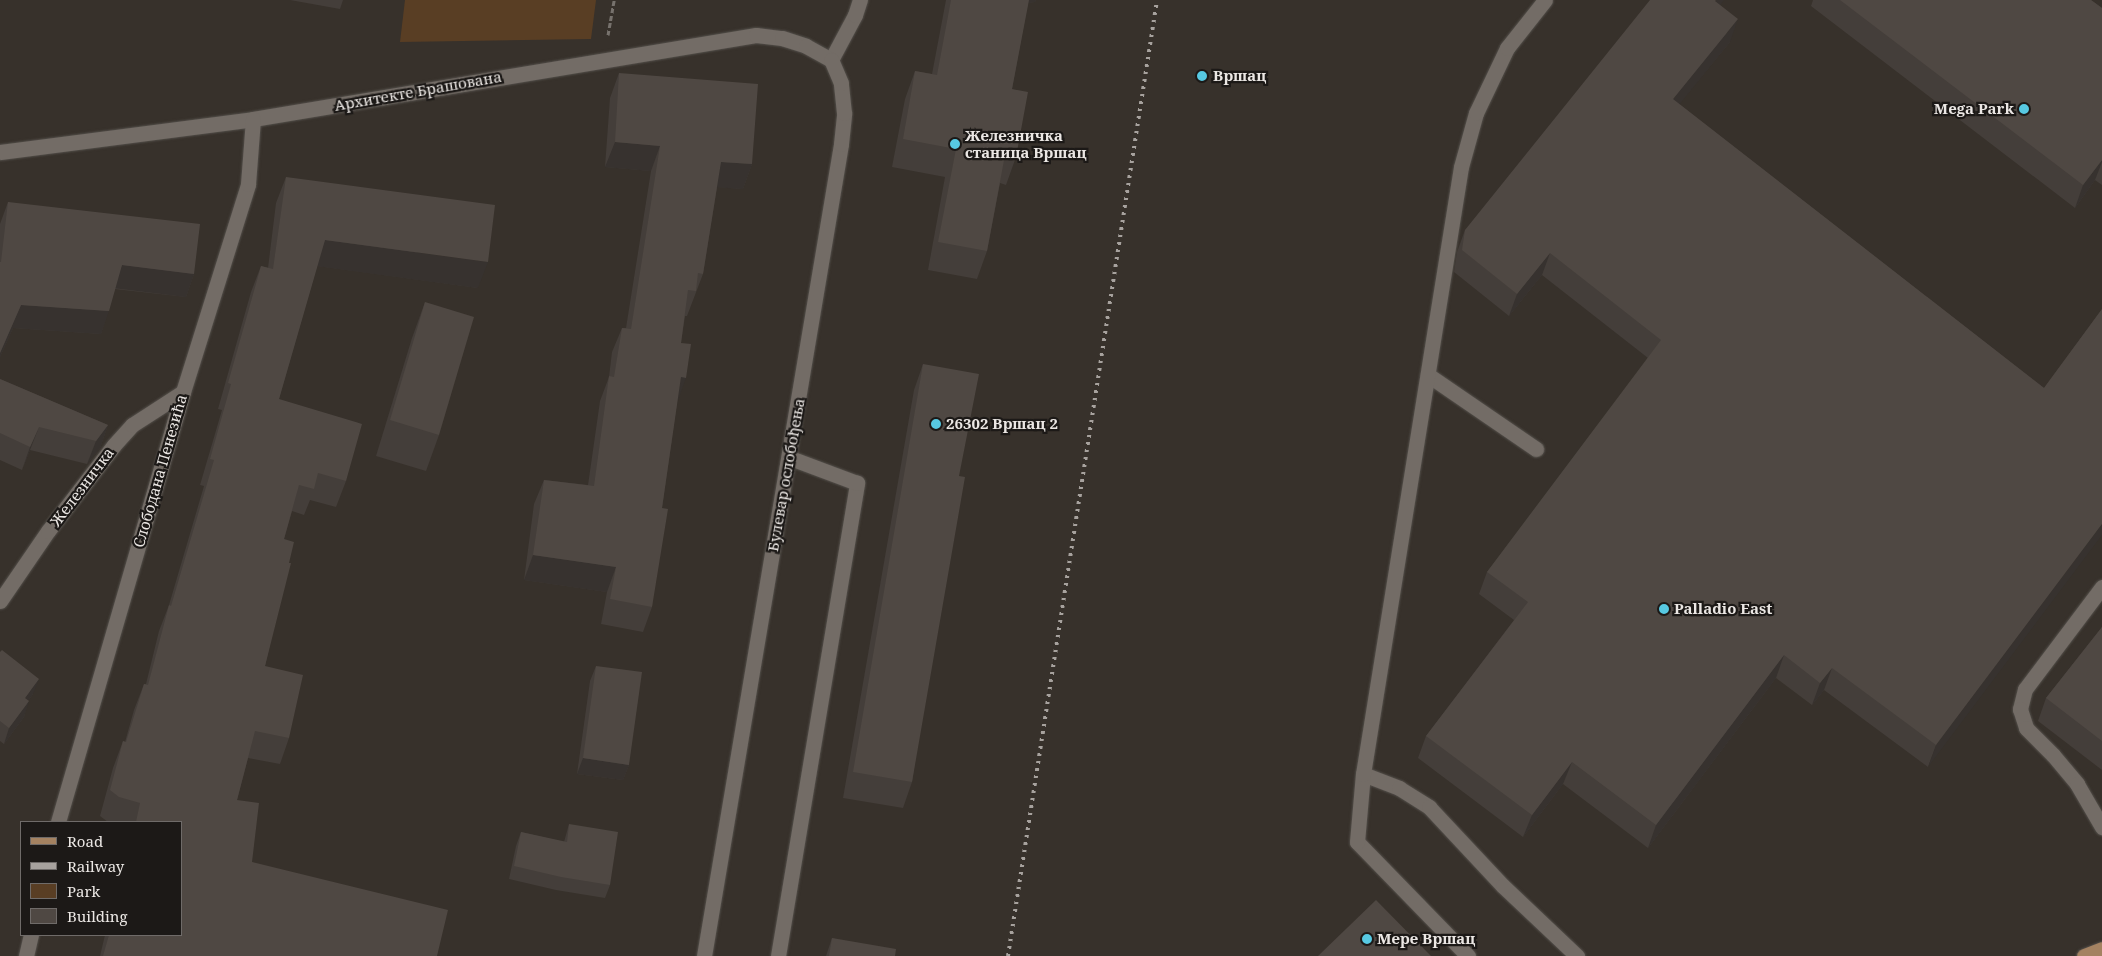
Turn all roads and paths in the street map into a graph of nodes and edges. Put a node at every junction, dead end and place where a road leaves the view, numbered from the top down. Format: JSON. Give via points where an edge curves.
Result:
{"nodes":[{"id":1,"x":614,"y":0,"type":"edge"},
{"id":2,"x":860,"y":0,"type":"edge"},
{"id":3,"x":1545,"y":0,"type":"edge"},
{"id":4,"x":604,"y":60,"type":"junction"},
{"id":5,"x":831,"y":60,"type":"junction"},
{"id":6,"x":253,"y":119,"type":"junction"},
{"id":7,"x":0,"y":152,"type":"edge"},
{"id":8,"x":1428,"y":375,"type":"junction"},
{"id":9,"x":183,"y":392,"type":"junction"},
{"id":10,"x":1536,"y":449,"type":"dead end"},
{"id":11,"x":790,"y":458,"type":"junction"},
{"id":12,"x":2102,"y":588,"type":"edge"},
{"id":13,"x":0,"y":601,"type":"edge"},
{"id":14,"x":1364,"y":774,"type":"junction"},
{"id":15,"x":58,"y":821,"type":"edge"},
{"id":16,"x":2102,"y":827,"type":"edge"},
{"id":17,"x":31,"y":936,"type":"edge"},
{"id":18,"x":2102,"y":949,"type":"edge"},
{"id":19,"x":26,"y":956,"type":"edge"},
{"id":20,"x":704,"y":956,"type":"edge"},
{"id":21,"x":778,"y":956,"type":"edge"},
{"id":22,"x":1468,"y":956,"type":"edge"},
{"id":23,"x":1577,"y":956,"type":"edge"},
{"id":24,"x":2084,"y":956,"type":"edge"}],
"edges":[{"from":1,"to":4,"type":"path"},
{"from":2,"to":5,"type":"street"},
{"from":3,"to":8,"type":"street","via":[[1507,48],[1476,113],[1461,168]]},
{"from":4,"to":5,"type":"street","name":"Архитекте Брашована","via":[[756,35],[782,38],[806,46]]},
{"from":4,"to":6,"type":"street","name":"Архитекте Брашована"},
{"from":5,"to":11,"type":"street","name":"Булевар ослобођења","via":[[841,83],[844,113],[841,144]]},
{"from":6,"to":7,"type":"street","name":"Архитекте Брашована"},
{"from":6,"to":9,"type":"street","name":"Слободана Пенезића","via":[[248,184]]},
{"from":8,"to":10,"type":"street"},
{"from":8,"to":14,"type":"street"},
{"from":9,"to":13,"type":"street","name":"Железничка","via":[[132,425],[114,445],[48,531]]},
{"from":9,"to":15,"type":"street","name":"Слободана Пенезића"},
{"from":11,"to":20,"type":"street","name":"Булевар ослобођења"},
{"from":11,"to":21,"type":"street","via":[[857,484]]},
{"from":12,"to":16,"type":"street","via":[[2025,690],[2020,709],[2026,728],[2077,784]]},
{"from":14,"to":22,"type":"street","via":[[1357,842]]},
{"from":14,"to":23,"type":"street","via":[[1399,788],[1429,807],[1503,886]]},
{"from":17,"to":19,"type":"street"},
{"from":18,"to":24,"type":"main road"}]}
